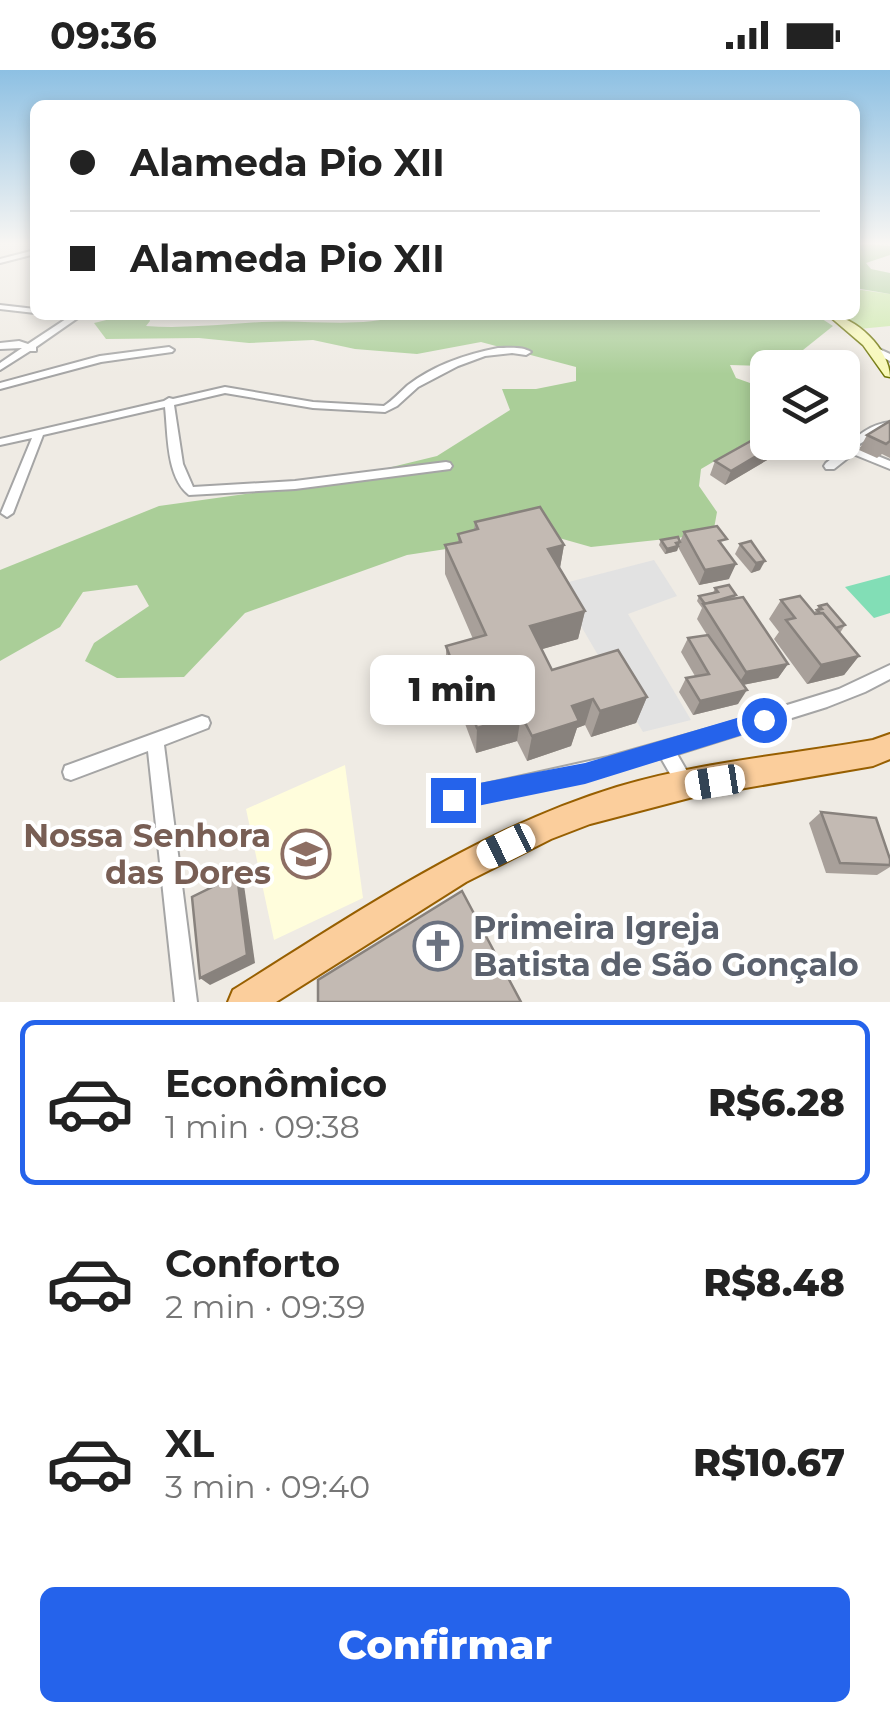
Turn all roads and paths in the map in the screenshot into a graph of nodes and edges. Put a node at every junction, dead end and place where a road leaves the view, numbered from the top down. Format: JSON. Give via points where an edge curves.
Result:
{"nodes":[{"id":1,"x":0,"y":307,"type":"edge"},
{"id":2,"x":30,"y":310,"type":"edge"},
{"id":3,"x":71,"y":320,"type":"edge"},
{"id":4,"x":840,"y":320,"type":"edge"},
{"id":5,"x":0,"y":346,"type":"edge"},
{"id":6,"x":33,"y":348,"type":"junction"},
{"id":7,"x":168,"y":350,"type":"dead end"},
{"id":8,"x":875,"y":350,"type":"junction"},
{"id":9,"x":526,"y":352,"type":"dead end"},
{"id":10,"x":890,"y":358,"type":"edge"},
{"id":11,"x":0,"y":368,"type":"edge"},
{"id":12,"x":890,"y":373,"type":"edge"},
{"id":13,"x":0,"y":386,"type":"edge"},
{"id":14,"x":170,"y":401,"type":"junction"},
{"id":15,"x":890,"y":425,"type":"edge"},
{"id":16,"x":39,"y":433,"type":"junction"},
{"id":17,"x":860,"y":439,"type":"edge"},
{"id":18,"x":0,"y":442,"type":"edge"},
{"id":19,"x":860,"y":453,"type":"edge"},
{"id":20,"x":838,"y":460,"type":"edge"},
{"id":21,"x":890,"y":465,"type":"edge"},
{"id":22,"x":446,"y":466,"type":"dead end"},
{"id":23,"x":830,"y":466,"type":"dead end"},
{"id":24,"x":8,"y":514,"type":"dead end"},
{"id":25,"x":890,"y":671,"type":"edge"},
{"id":26,"x":202,"y":723,"type":"dead end"},
{"id":27,"x":154,"y":741,"type":"junction"},
{"id":28,"x":890,"y":747,"type":"edge"},
{"id":29,"x":665,"y":750,"type":"junction"},
{"id":30,"x":71,"y":772,"type":"dead end"},
{"id":31,"x":688,"y":786,"type":"junction"},
{"id":32,"x":453,"y":800,"type":"dead end"},
{"id":33,"x":186,"y":1002,"type":"edge"},
{"id":34,"x":245,"y":1002,"type":"edge"}],
"edges":[{"from":1,"to":2,"type":"street"},
{"from":3,"to":6,"type":"street"},
{"from":4,"to":8,"type":"street"},
{"from":5,"to":6,"type":"street"},
{"from":6,"to":11,"type":"street"},
{"from":7,"to":13,"type":"street","via":[[100,359]]},
{"from":8,"to":10,"type":"street"},
{"from":8,"to":12,"type":"street"},
{"from":9,"to":14,"type":"street","via":[[503,349],[472,358],[416,385],[385,409],[233,390]]},
{"from":14,"to":16,"type":"street"},
{"from":14,"to":22,"type":"street","via":[[178,464],[189,491]]},
{"from":15,"to":17,"type":"street"},
{"from":16,"to":18,"type":"street"},
{"from":16,"to":24,"type":"street"},
{"from":19,"to":21,"type":"street"},
{"from":20,"to":23,"type":"street"},
{"from":25,"to":29,"type":"street","via":[[832,698]]},
{"from":26,"to":27,"type":"street"},
{"from":27,"to":30,"type":"street"},
{"from":27,"to":33,"type":"street"},
{"from":28,"to":31,"type":"main road"},
{"from":29,"to":31,"type":"street"},
{"from":29,"to":32,"type":"street"},
{"from":31,"to":34,"type":"main road","via":[[588,810],[479,858]]}]}
